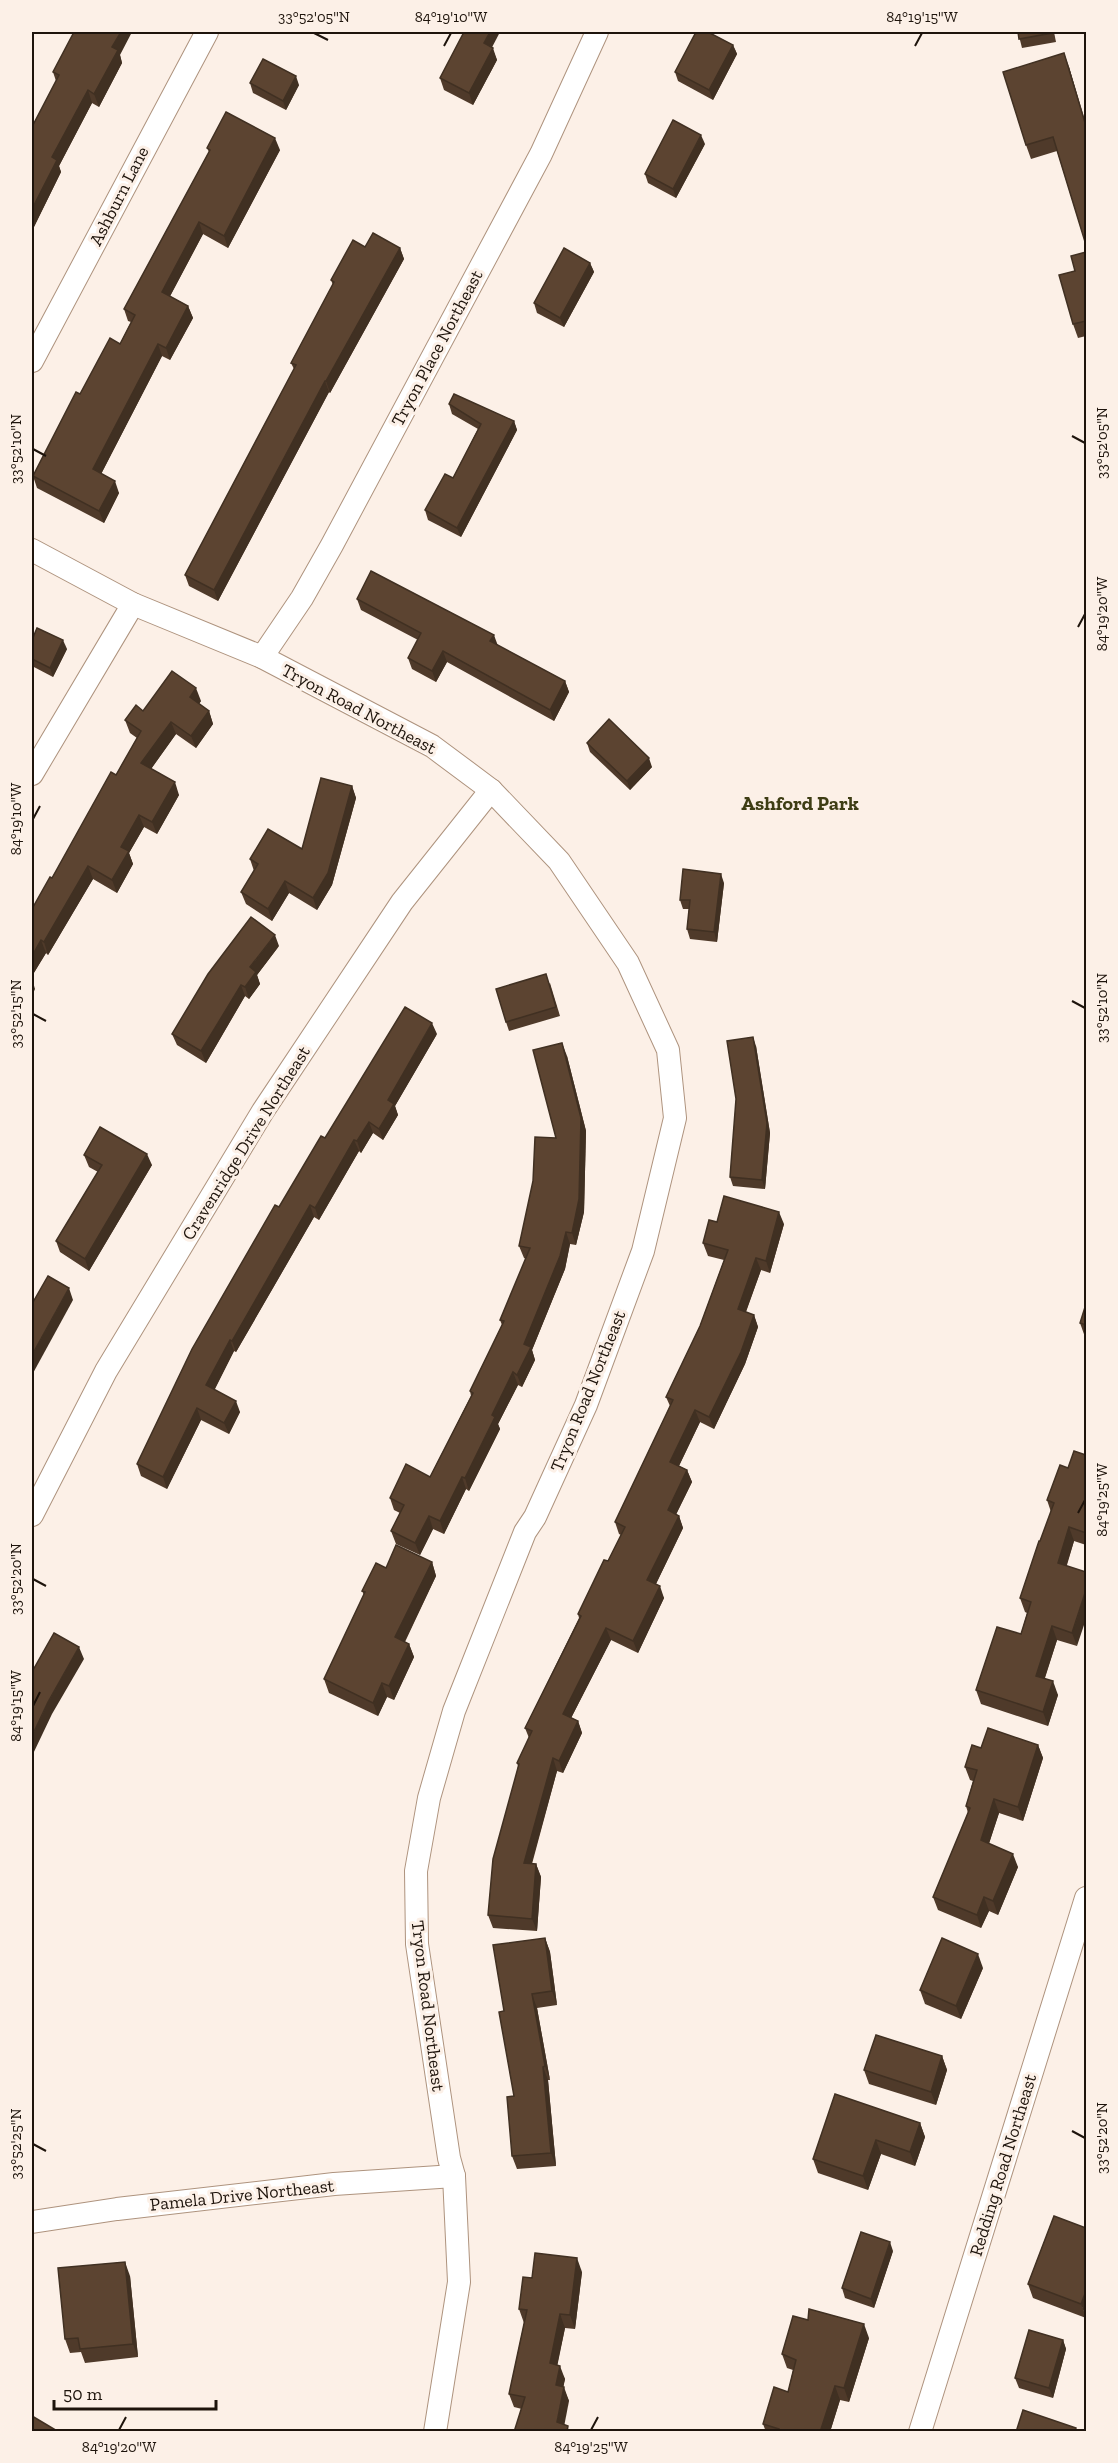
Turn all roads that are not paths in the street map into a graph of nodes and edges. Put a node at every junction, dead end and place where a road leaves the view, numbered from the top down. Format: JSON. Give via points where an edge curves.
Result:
{"nodes":[{"id":1,"x":207,"y":32,"type":"edge"},
{"id":2,"x":597,"y":32,"type":"edge"},
{"id":3,"x":32,"y":361,"type":"edge"},
{"id":4,"x":32,"y":550,"type":"edge"},
{"id":5,"x":133,"y":604,"type":"junction"},
{"id":6,"x":262,"y":657,"type":"junction"},
{"id":7,"x":32,"y":774,"type":"edge"},
{"id":8,"x":491,"y":790,"type":"junction"},
{"id":9,"x":32,"y":1515,"type":"edge"},
{"id":10,"x":1086,"y":1898,"type":"edge"},
{"id":11,"x":454,"y":2176,"type":"junction"},
{"id":12,"x":32,"y":2222,"type":"edge"},
{"id":13,"x":435,"y":2432,"type":"edge"},
{"id":14,"x":920,"y":2432,"type":"edge"}],
"edges":[{"from":1,"to":3,"type":"street","name":"Ashburn Lane"},
{"from":2,"to":6,"type":"street","name":"Tryon Place Northeast","via":[[541,154],[332,546]]},
{"from":4,"to":5,"type":"street","name":"Tryon Road Northeast"},
{"from":5,"to":6,"type":"street","name":"Tryon Road Northeast"},
{"from":5,"to":7,"type":"street"},
{"from":6,"to":8,"type":"street","name":"Tryon Road Northeast","via":[[432,746]]},
{"from":8,"to":9,"type":"street","name":"Cravenridge Drive Northeast","via":[[402,902],[263,1111],[106,1371]]},
{"from":8,"to":11,"type":"street","name":"Tryon Road Northeast","via":[[559,861],[628,963],[668,1050],[675,1118],[643,1251],[586,1405],[525,1532],[492,1613],[454,1711],[429,1798],[416,1871],[417,1944]]},
{"from":10,"to":14,"type":"street","name":"Redding Road Northeast"},
{"from":11,"to":12,"type":"street","name":"Pamela Drive Northeast","via":[[334,2184]]},
{"from":11,"to":13,"type":"street","name":"Tryon Road Northeast","via":[[459,2282]]}]}
